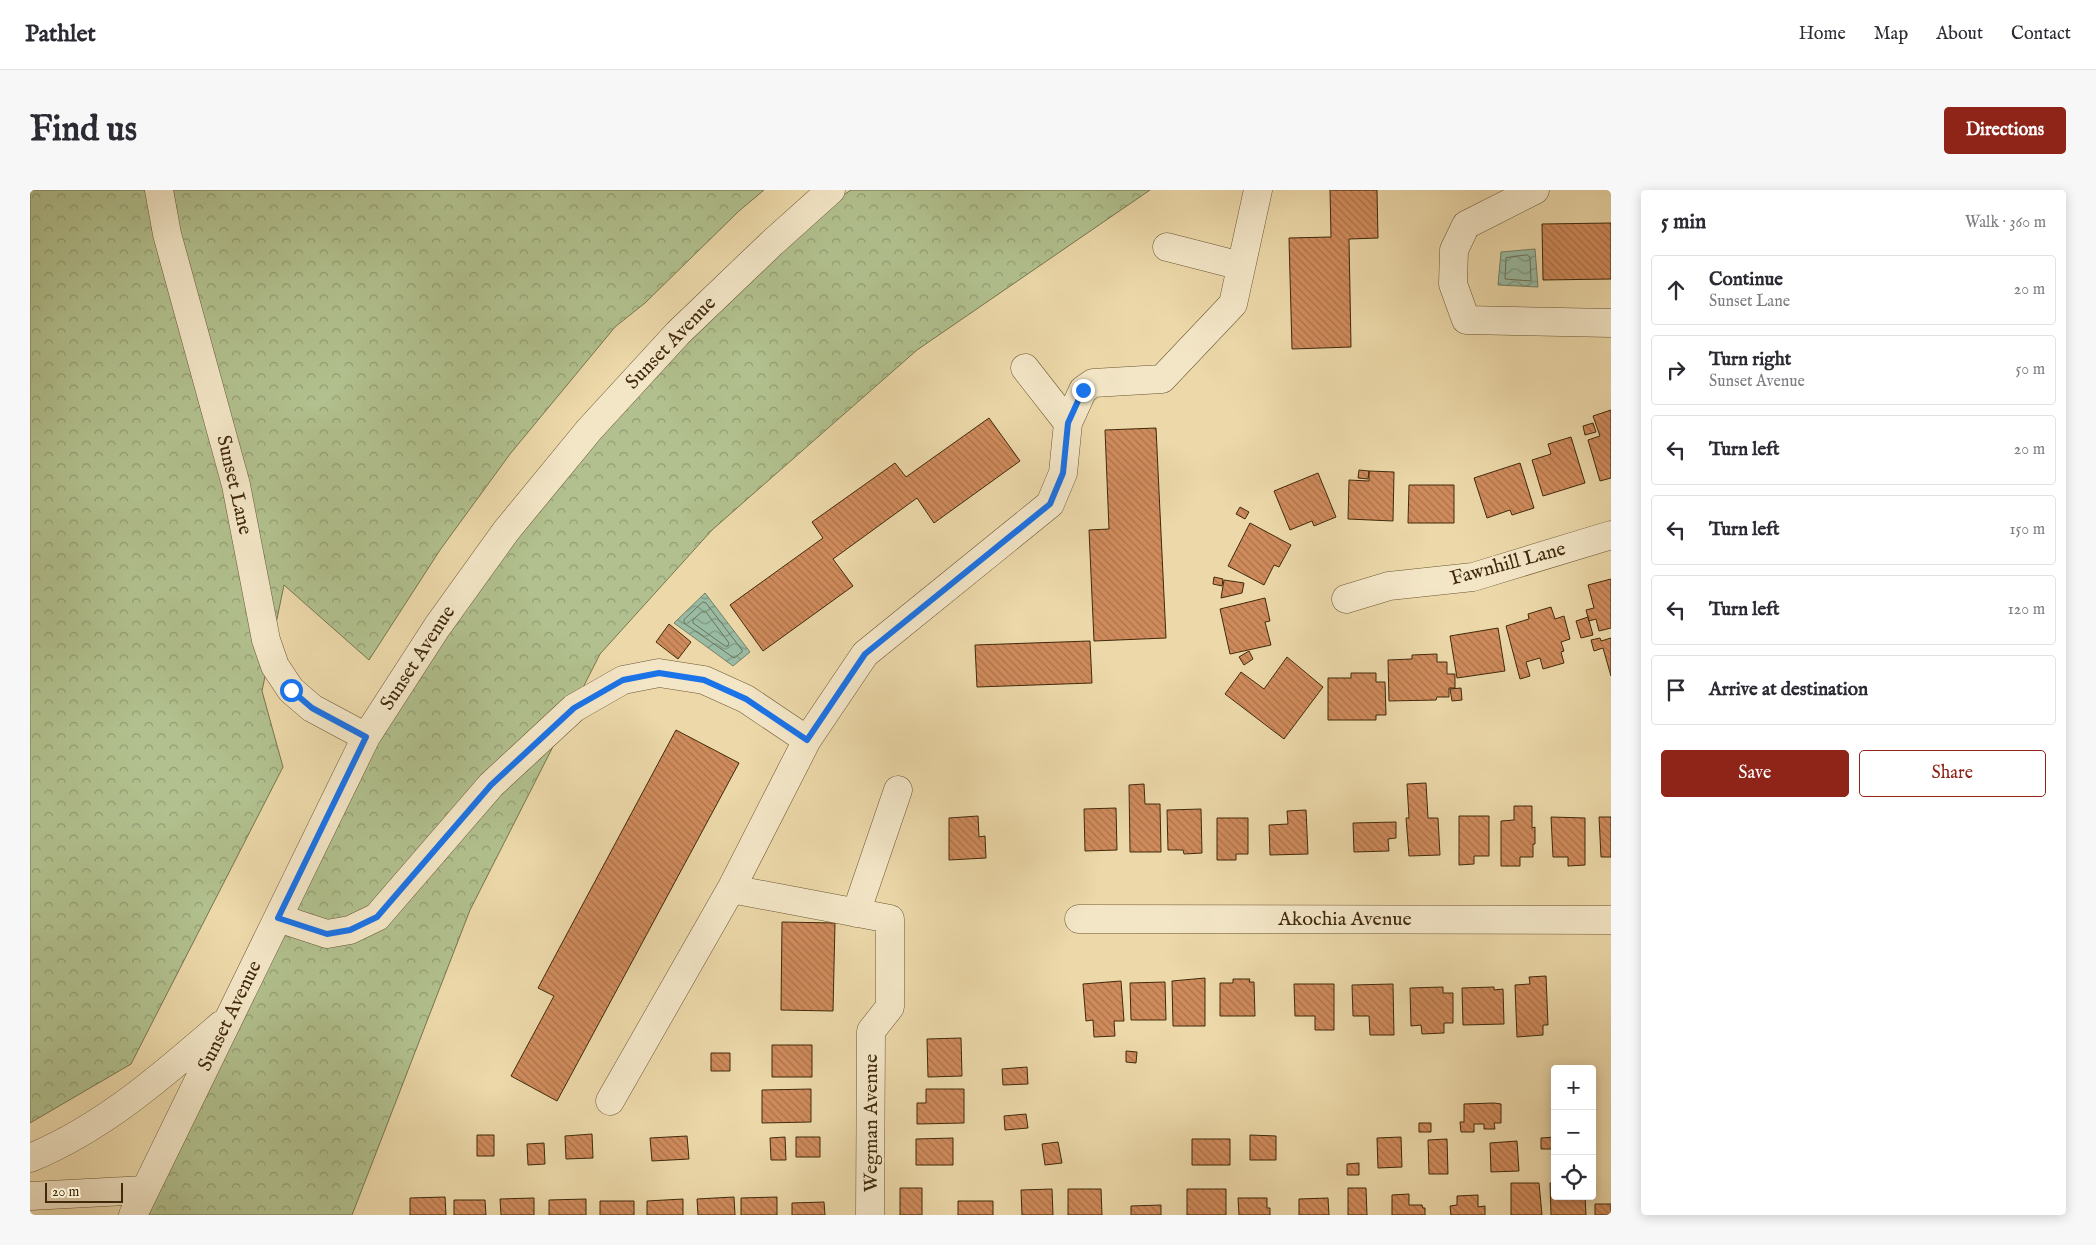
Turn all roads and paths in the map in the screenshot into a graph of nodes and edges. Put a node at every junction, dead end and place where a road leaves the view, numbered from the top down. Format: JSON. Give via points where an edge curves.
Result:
{"nodes":[{"id":1,"x":159,"y":190,"type":"edge"},
{"id":2,"x":831,"y":190,"type":"edge"},
{"id":3,"x":1258,"y":190,"type":"edge"},
{"id":4,"x":1535,"y":190,"type":"edge"},
{"id":5,"x":1167,"y":247,"type":"dead end"},
{"id":6,"x":1241,"y":266,"type":"junction"},
{"id":7,"x":1611,"y":324,"type":"edge"},
{"id":8,"x":1025,"y":368,"type":"dead end"},
{"id":9,"x":1068,"y":423,"type":"junction"},
{"id":10,"x":1611,"y":535,"type":"edge"},
{"id":11,"x":1346,"y":599,"type":"dead end"},
{"id":12,"x":366,"y":737,"type":"junction"},
{"id":13,"x":807,"y":740,"type":"junction"},
{"id":14,"x":898,"y":790,"type":"dead end"},
{"id":15,"x":731,"y":889,"type":"junction"},
{"id":16,"x":856,"y":913,"type":"junction"},
{"id":17,"x":278,"y":918,"type":"junction"},
{"id":18,"x":1079,"y":919,"type":"dead end"},
{"id":19,"x":1611,"y":920,"type":"edge"},
{"id":20,"x":230,"y":1018,"type":"junction"},
{"id":21,"x":610,"y":1101,"type":"dead end"},
{"id":22,"x":30,"y":1158,"type":"edge"},
{"id":23,"x":145,"y":1190,"type":"junction"},
{"id":24,"x":30,"y":1196,"type":"edge"},
{"id":25,"x":133,"y":1215,"type":"edge"},
{"id":26,"x":870,"y":1215,"type":"edge"}],
"edges":[{"from":1,"to":12,"type":"street","name":"Sunset Lane","via":[[167,234],[236,485],[266,640],[275,666],[291,690],[312,708]]},
{"from":2,"to":12,"type":"street","name":"Sunset Avenue","via":[[678,333],[589,430],[500,539],[437,627]]},
{"from":3,"to":6,"type":"street"},
{"from":4,"to":7,"type":"street","via":[[1466,225],[1454,250],[1453,284],[1466,320]]},
{"from":5,"to":6,"type":"street"},
{"from":6,"to":9,"type":"street","via":[[1233,304],[1162,379],[1093,383],[1083,390]]},
{"from":8,"to":9,"type":"street"},
{"from":9,"to":13,"type":"street","via":[[1063,473],[1050,504],[865,654]]},
{"from":10,"to":11,"type":"street","name":"Fawnhill Lane","via":[[1473,577],[1389,586]]},
{"from":12,"to":17,"type":"street","name":"Sunset Avenue"},
{"from":13,"to":15,"type":"street"},
{"from":13,"to":17,"type":"street","via":[[746,699],[704,680],[659,673],[623,680],[574,708],[491,785],[377,917],[350,930],[327,934]]},
{"from":14,"to":16,"type":"street"},
{"from":15,"to":16,"type":"street"},
{"from":15,"to":21,"type":"street"},
{"from":16,"to":26,"type":"street","name":"Wegman Avenue","via":[[890,920],[890,1007],[871,1031]]},
{"from":17,"to":20,"type":"street","name":"Sunset Avenue"},
{"from":18,"to":19,"type":"street","name":"Akochia Avenue"},
{"from":20,"to":22,"type":"street","via":[[110,1115]]},
{"from":20,"to":23,"type":"street","name":"Sunset Avenue"},
{"from":23,"to":24,"type":"street"},
{"from":23,"to":25,"type":"street","name":"Sunset Avenue"}]}
